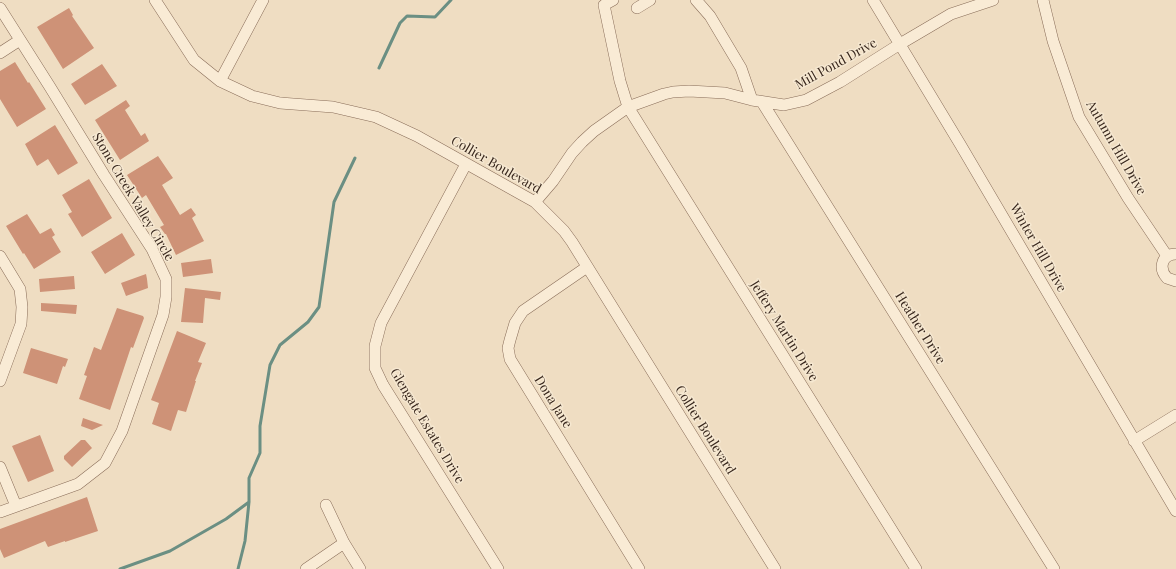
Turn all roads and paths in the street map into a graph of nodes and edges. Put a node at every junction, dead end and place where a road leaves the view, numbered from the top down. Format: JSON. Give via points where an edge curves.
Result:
{"nodes":[{"id":1,"x":155,"y":0,"type":"edge"},
{"id":2,"x":263,"y":0,"type":"edge"},
{"id":3,"x":613,"y":0,"type":"edge"},
{"id":4,"x":650,"y":0,"type":"edge"},
{"id":5,"x":696,"y":0,"type":"edge"},
{"id":6,"x":873,"y":0,"type":"edge"},
{"id":7,"x":993,"y":0,"type":"edge"},
{"id":8,"x":1043,"y":0,"type":"edge"},
{"id":9,"x":0,"y":8,"type":"edge"},
{"id":10,"x":637,"y":8,"type":"dead end"},
{"id":11,"x":20,"y":40,"type":"junction"},
{"id":12,"x":900,"y":44,"type":"junction"},
{"id":13,"x":0,"y":53,"type":"edge"},
{"id":14,"x":220,"y":81,"type":"junction"},
{"id":15,"x":757,"y":101,"type":"junction"},
{"id":16,"x":628,"y":107,"type":"junction"},
{"id":17,"x":466,"y":164,"type":"junction"},
{"id":18,"x":535,"y":202,"type":"junction"},
{"id":19,"x":1172,"y":255,"type":"edge"},
{"id":20,"x":0,"y":256,"type":"edge"},
{"id":21,"x":587,"y":267,"type":"junction"},
{"id":22,"x":1176,"y":281,"type":"edge"},
{"id":23,"x":0,"y":381,"type":"edge"},
{"id":24,"x":1176,"y":415,"type":"edge"},
{"id":25,"x":1134,"y":440,"type":"junction"},
{"id":26,"x":0,"y":466,"type":"edge"},
{"id":27,"x":326,"y":505,"type":"dead end"},
{"id":28,"x":16,"y":506,"type":"junction"},
{"id":29,"x":1176,"y":511,"type":"edge"},
{"id":30,"x":0,"y":512,"type":"edge"},
{"id":31,"x":344,"y":543,"type":"junction"},
{"id":32,"x":306,"y":569,"type":"edge"},
{"id":33,"x":360,"y":569,"type":"edge"},
{"id":34,"x":498,"y":569,"type":"edge"},
{"id":35,"x":639,"y":569,"type":"edge"},
{"id":36,"x":775,"y":569,"type":"edge"},
{"id":37,"x":916,"y":569,"type":"edge"},
{"id":38,"x":1054,"y":569,"type":"edge"}],
"edges":[{"from":1,"to":14,"type":"street","name":"Collier Boulevard","via":[[194,60]]},
{"from":2,"to":14,"type":"street"},
{"from":3,"to":16,"type":"street","name":"Jeffery Martin Drive","via":[[604,5]]},
{"from":4,"to":10,"type":"street"},
{"from":5,"to":15,"type":"street","name":"Heather Drive","via":[[710,16]]},
{"from":6,"to":12,"type":"street","name":"Winter Hill Drive"},
{"from":7,"to":12,"type":"street","name":"Mill Pond Drive","via":[[952,14]]},
{"from":8,"to":19,"type":"street","name":"Autumn Hill Drive","via":[[1053,41],[1079,117],[1128,198]]},
{"from":9,"to":11,"type":"street","name":"Stone Creek Valley Circle"},
{"from":11,"to":13,"type":"street"},
{"from":11,"to":28,"type":"street","name":"Stone Creek Valley Circle","via":[[152,249],[166,279],[166,297],[163,315],[122,432],[105,463],[78,484]]},
{"from":12,"to":15,"type":"street","name":"Mill Pond Drive","via":[[806,100],[784,105]]},
{"from":12,"to":25,"type":"street","name":"Winter Hill Drive"},
{"from":14,"to":17,"type":"street","name":"Collier Boulevard","via":[[252,96],[280,103],[333,107],[376,117],[417,136]]},
{"from":15,"to":16,"type":"street","name":"Mill Pond Drive","via":[[716,92],[673,92]]},
{"from":15,"to":38,"type":"street","name":"Heather Drive"},
{"from":16,"to":18,"type":"street","name":"Mill Pond Drive","via":[[582,142]]},
{"from":16,"to":37,"type":"street","name":"Jeffery Martin Drive"},
{"from":17,"to":18,"type":"street","name":"Collier Boulevard"},
{"from":17,"to":34,"type":"street","name":"Glengate Estates Drive","via":[[381,323],[375,346],[375,368],[383,385]]},
{"from":18,"to":21,"type":"street","name":"Collier Boulevard","via":[[564,230]]},
{"from":19,"to":22,"type":"street","name":"Autumn Hill Drive","via":[[1162,262],[1162,271],[1167,278]]},
{"from":20,"to":23,"type":"street","via":[[20,289],[22,307],[21,324]]},
{"from":21,"to":35,"type":"street","name":"Dona Jane","via":[[523,311],[515,323],[508,348],[510,359]]},
{"from":21,"to":36,"type":"street","name":"Collier Boulevard"},
{"from":24,"to":25,"type":"street"},
{"from":25,"to":29,"type":"street","name":"Winter Hill Drive"},
{"from":26,"to":28,"type":"street"},
{"from":27,"to":31,"type":"street"},
{"from":28,"to":30,"type":"street","name":"Stone Creek Valley Circle"},
{"from":31,"to":32,"type":"street"},
{"from":31,"to":33,"type":"street"}]}
